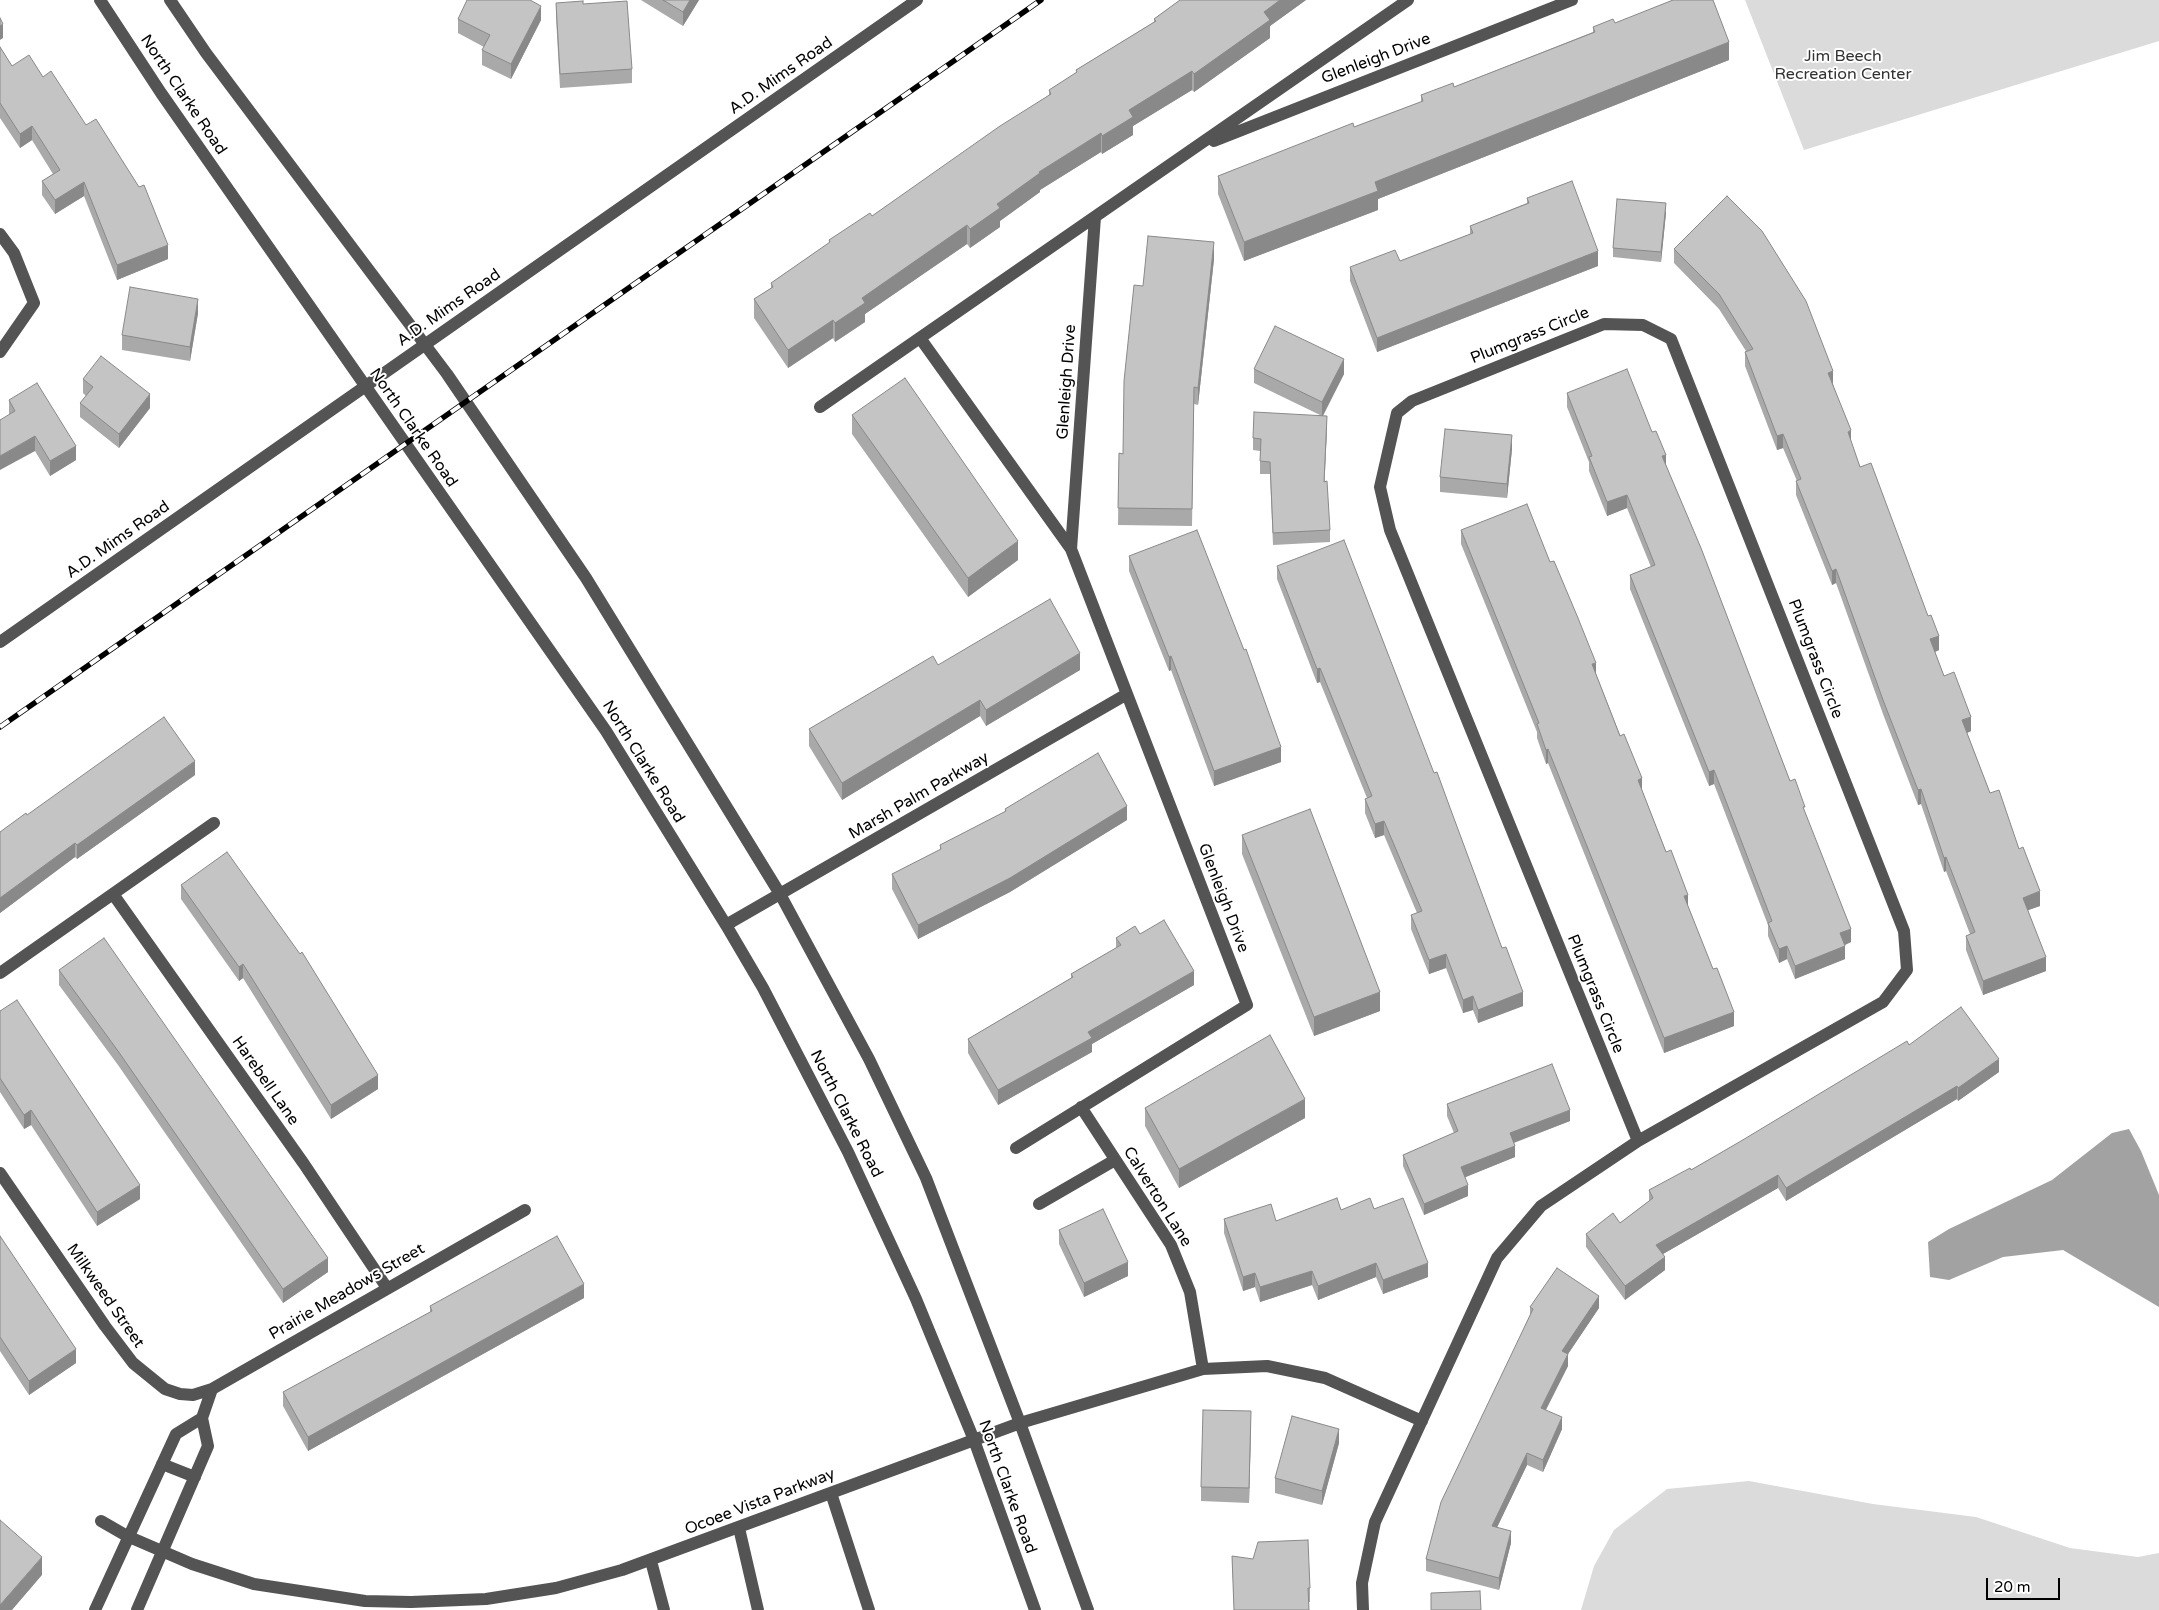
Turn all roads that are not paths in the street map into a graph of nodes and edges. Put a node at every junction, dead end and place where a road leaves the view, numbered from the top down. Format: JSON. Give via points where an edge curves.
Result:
{"nodes":[{"id":1,"x":100,"y":0,"type":"edge"},
{"id":2,"x":170,"y":0,"type":"edge"},
{"id":3,"x":917,"y":0,"type":"edge"},
{"id":4,"x":1408,"y":0,"type":"edge"},
{"id":5,"x":1572,"y":0,"type":"edge"},
{"id":6,"x":1193,"y":149,"type":"junction"},
{"id":7,"x":1095,"y":217,"type":"junction"},
{"id":8,"x":0,"y":234,"type":"edge"},
{"id":9,"x":920,"y":338,"type":"junction"},
{"id":10,"x":426,"y":344,"type":"junction"},
{"id":11,"x":0,"y":352,"type":"edge"},
{"id":12,"x":366,"y":388,"type":"junction"},
{"id":13,"x":820,"y":408,"type":"dead end"},
{"id":14,"x":1071,"y":549,"type":"junction"},
{"id":15,"x":0,"y":642,"type":"edge"},
{"id":16,"x":1127,"y":694,"type":"junction"},
{"id":17,"x":214,"y":823,"type":"dead end"},
{"id":18,"x":113,"y":894,"type":"junction"},
{"id":19,"x":780,"y":894,"type":"junction"},
{"id":20,"x":726,"y":925,"type":"junction"},
{"id":21,"x":0,"y":973,"type":"edge"},
{"id":22,"x":1081,"y":1107,"type":"junction"},
{"id":23,"x":1638,"y":1141,"type":"junction"},
{"id":24,"x":1016,"y":1148,"type":"dead end"},
{"id":25,"x":1116,"y":1160,"type":"junction"},
{"id":26,"x":0,"y":1173,"type":"edge"},
{"id":27,"x":1039,"y":1204,"type":"dead end"},
{"id":28,"x":525,"y":1210,"type":"dead end"},
{"id":29,"x":387,"y":1288,"type":"junction"},
{"id":30,"x":1203,"y":1369,"type":"junction"},
{"id":31,"x":212,"y":1389,"type":"junction"},
{"id":32,"x":202,"y":1418,"type":"junction"},
{"id":33,"x":1422,"y":1421,"type":"junction"},
{"id":34,"x":1020,"y":1423,"type":"junction"},
{"id":35,"x":974,"y":1440,"type":"junction"},
{"id":36,"x":162,"y":1464,"type":"junction"},
{"id":37,"x":195,"y":1477,"type":"junction"},
{"id":38,"x":831,"y":1493,"type":"junction"},
{"id":39,"x":101,"y":1521,"type":"dead end"},
{"id":40,"x":739,"y":1528,"type":"junction"},
{"id":41,"x":127,"y":1536,"type":"junction"},
{"id":42,"x":162,"y":1552,"type":"junction"},
{"id":43,"x":651,"y":1561,"type":"junction"},
{"id":44,"x":95,"y":1610,"type":"edge"},
{"id":45,"x":137,"y":1610,"type":"edge"},
{"id":46,"x":664,"y":1610,"type":"edge"},
{"id":47,"x":758,"y":1610,"type":"edge"},
{"id":48,"x":869,"y":1610,"type":"edge"},
{"id":49,"x":1035,"y":1610,"type":"edge"},
{"id":50,"x":1088,"y":1610,"type":"edge"},
{"id":51,"x":1363,"y":1610,"type":"edge"}],
"edges":[{"from":1,"to":12,"type":"street","name":"North Clarke Road"},
{"from":2,"to":10,"type":"street","via":[[206,54]]},
{"from":3,"to":10,"type":"street","name":"A.D. Mims Road"},
{"from":4,"to":6,"type":"street","name":"Glenleigh Drive"},
{"from":5,"to":6,"type":"street","name":"Glenleigh Drive"},
{"from":6,"to":7,"type":"street","name":"Glenleigh Drive"},
{"from":7,"to":9,"type":"street","name":"Glenleigh Drive"},
{"from":7,"to":14,"type":"street","name":"Glenleigh Drive"},
{"from":8,"to":11,"type":"street","via":[[14,253],[34,303]]},
{"from":9,"to":13,"type":"street","name":"Glenleigh Drive"},
{"from":9,"to":14,"type":"street","name":"Glenleigh Drive"},
{"from":10,"to":12,"type":"street","name":"A.D. Mims Road"},
{"from":10,"to":19,"type":"street","via":[[586,578]]},
{"from":12,"to":15,"type":"street","name":"A.D. Mims Road"},
{"from":12,"to":20,"type":"street","name":"North Clarke Road","via":[[606,731]]},
{"from":14,"to":16,"type":"street","name":"Glenleigh Drive"},
{"from":16,"to":19,"type":"street","name":"Marsh Palm Parkway"},
{"from":16,"to":22,"type":"street","name":"Glenleigh Drive","via":[[1247,1005]]},
{"from":17,"to":18,"type":"street"},
{"from":18,"to":21,"type":"street"},
{"from":18,"to":29,"type":"street","name":"Harebell Lane","via":[[304,1164]]},
{"from":19,"to":20,"type":"street","name":"Marsh Palm Parkway"},
{"from":19,"to":34,"type":"street","via":[[869,1059],[926,1178]]},
{"from":20,"to":35,"type":"street","name":"North Clarke Road","via":[[763,988],[848,1152],[916,1299]]},
{"from":22,"to":24,"type":"street","name":"Glenleigh Drive"},
{"from":22,"to":25,"type":"street","name":"Calverton Lane"},
{"from":23,"to":23,"type":"street","name":"Plumgrass Circle","via":[[1883,1002],[1907,970],[1904,931],[1672,338],[1643,325],[1604,324],[1412,401],[1397,414],[1380,487],[1390,530]]},
{"from":23,"to":33,"type":"street","name":"Plumgrass Circle","via":[[1541,1206],[1497,1258]]},
{"from":25,"to":27,"type":"street"},
{"from":25,"to":30,"type":"street","name":"Calverton Lane","via":[[1171,1245],[1190,1292]]},
{"from":26,"to":31,"type":"street","name":"Milkweed Street","via":[[133,1363],[166,1389],[180,1394],[193,1395]]},
{"from":28,"to":29,"type":"street","name":"Prairie Meadows Street"},
{"from":29,"to":31,"type":"street","name":"Prairie Meadows Street"},
{"from":30,"to":33,"type":"street","name":"Ocoee Vista Parkway","via":[[1267,1366],[1325,1378]]},
{"from":30,"to":34,"type":"street","name":"Ocoee Vista Parkway"},
{"from":31,"to":32,"type":"street"},
{"from":32,"to":36,"type":"street","via":[[176,1434]]},
{"from":32,"to":37,"type":"street","via":[[208,1446]]},
{"from":33,"to":51,"type":"street","name":"Plumgrass Circle","via":[[1376,1522],[1362,1583]]},
{"from":34,"to":35,"type":"street","name":"Ocoee Vista Parkway"},
{"from":34,"to":50,"type":"street"},
{"from":35,"to":38,"type":"street","name":"Ocoee Vista Parkway"},
{"from":35,"to":49,"type":"street","name":"North Clarke Road"},
{"from":36,"to":37,"type":"street"},
{"from":36,"to":41,"type":"street"},
{"from":37,"to":42,"type":"street"},
{"from":38,"to":40,"type":"street","name":"Ocoee Vista Parkway"},
{"from":38,"to":48,"type":"street"},
{"from":39,"to":41,"type":"street","name":"Ocoee Vista Parkway"},
{"from":40,"to":43,"type":"street","name":"Ocoee Vista Parkway"},
{"from":40,"to":47,"type":"street"},
{"from":41,"to":42,"type":"street","name":"Ocoee Vista Parkway"},
{"from":41,"to":44,"type":"street"},
{"from":42,"to":43,"type":"street","name":"Ocoee Vista Parkway","via":[[254,1584],[332,1597],[411,1602],[478,1600],[522,1594],[588,1581]]},
{"from":42,"to":45,"type":"street"},
{"from":43,"to":46,"type":"street"}]}
